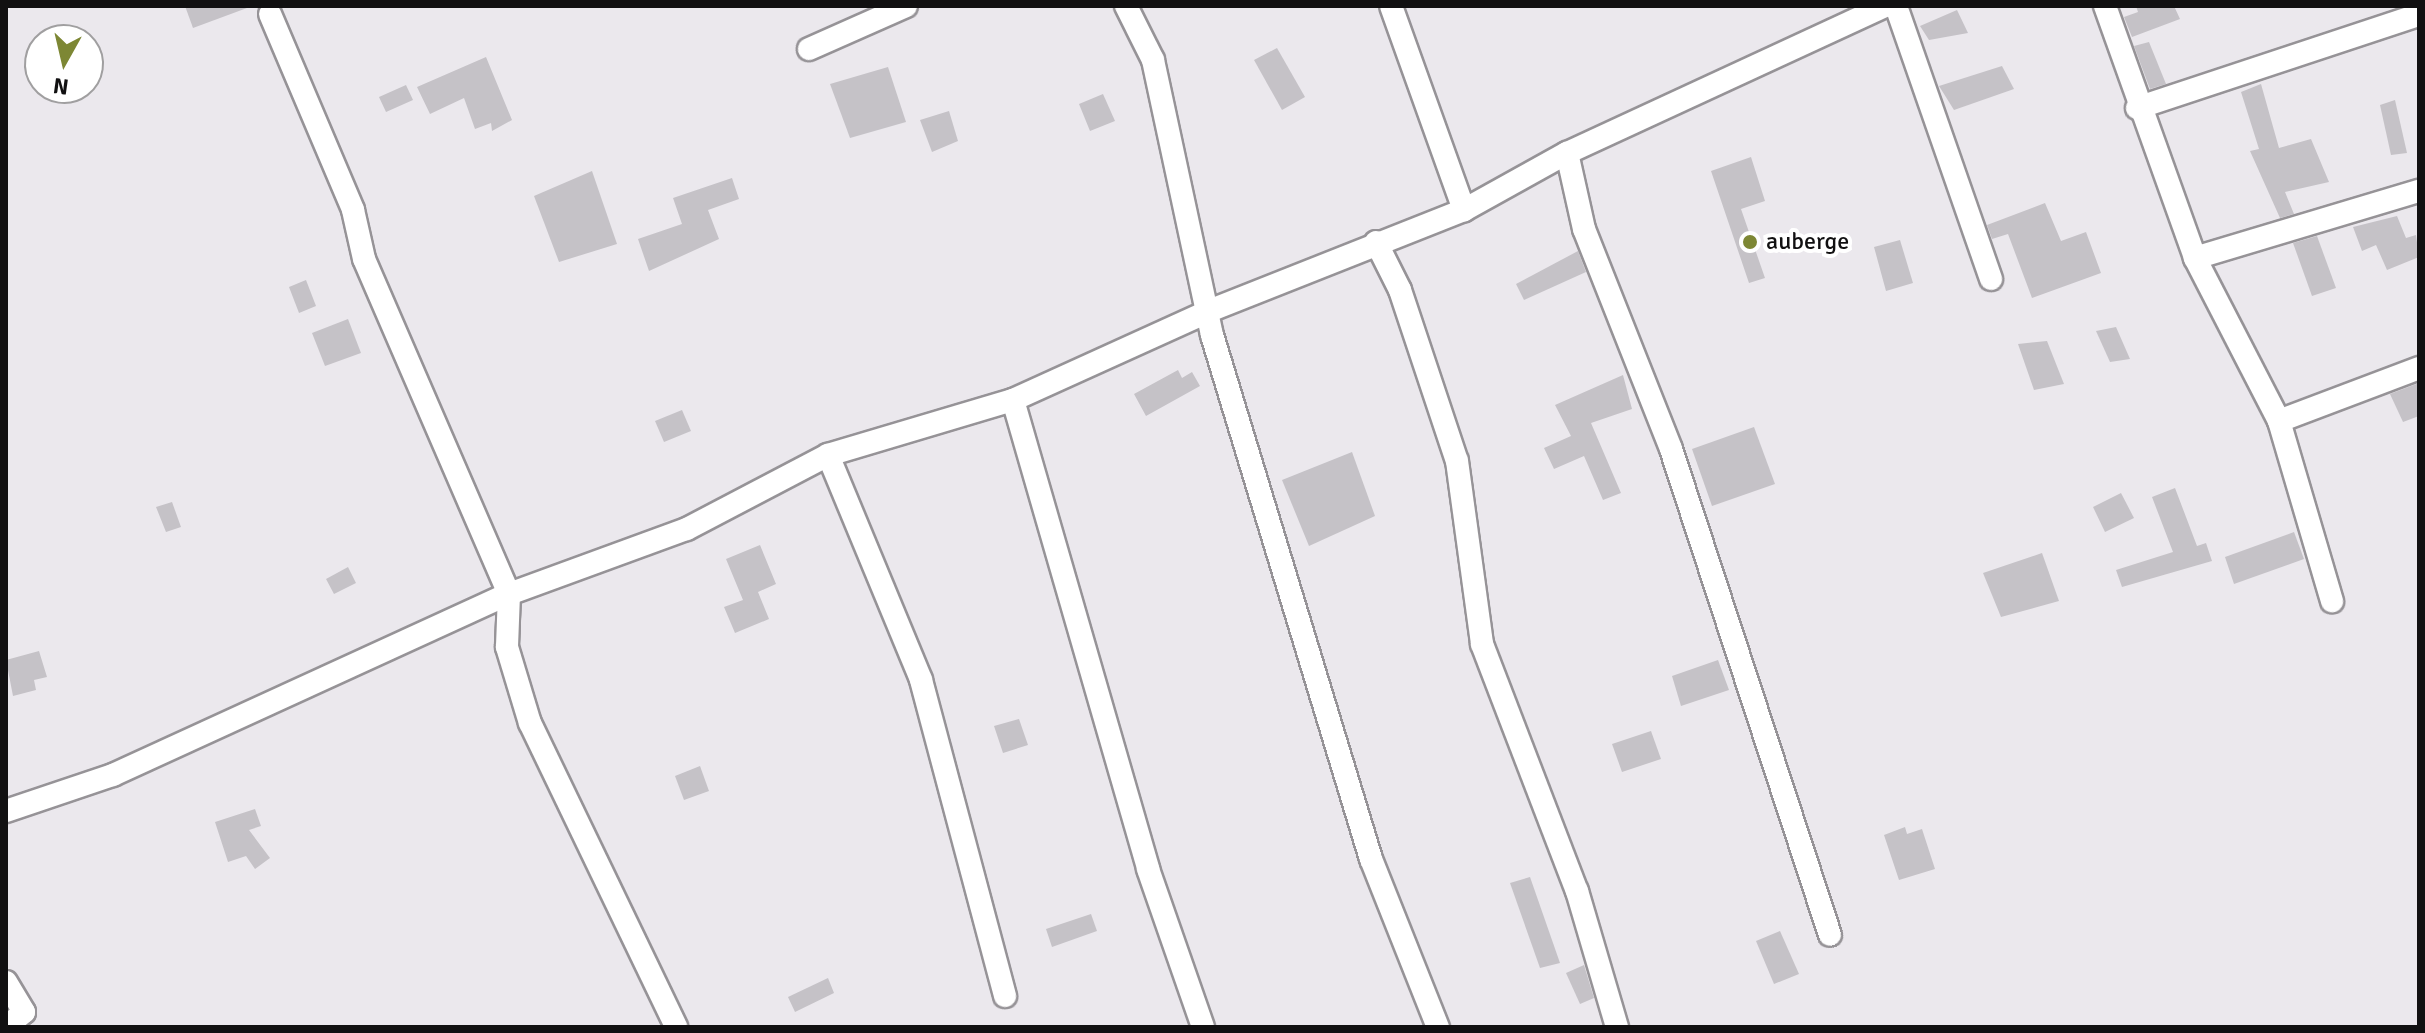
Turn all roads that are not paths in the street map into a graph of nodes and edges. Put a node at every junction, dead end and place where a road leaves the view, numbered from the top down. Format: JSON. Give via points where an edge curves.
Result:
{"nodes":[{"id":1,"x":906,"y":6,"type":"edge"},
{"id":2,"x":1126,"y":6,"type":"edge"},
{"id":3,"x":1391,"y":6,"type":"edge"},
{"id":4,"x":1885,"y":6,"type":"edge"},
{"id":5,"x":1896,"y":6,"type":"edge"},
{"id":6,"x":2105,"y":6,"type":"edge"},
{"id":7,"x":270,"y":14,"type":"dead end"},
{"id":8,"x":2419,"y":15,"type":"edge"},
{"id":9,"x":809,"y":49,"type":"dead end"},
{"id":10,"x":2137,"y":108,"type":"junction"},
{"id":11,"x":1567,"y":153,"type":"junction"},
{"id":12,"x":2419,"y":191,"type":"edge"},
{"id":13,"x":1464,"y":210,"type":"junction"},
{"id":14,"x":1376,"y":242,"type":"junction"},
{"id":15,"x":2195,"y":258,"type":"junction"},
{"id":16,"x":1991,"y":279,"type":"dead end"},
{"id":17,"x":1209,"y":311,"type":"junction"},
{"id":18,"x":2419,"y":368,"type":"edge"},
{"id":19,"x":1013,"y":400,"type":"junction"},
{"id":20,"x":2279,"y":421,"type":"junction"},
{"id":21,"x":828,"y":455,"type":"junction"},
{"id":22,"x":509,"y":594,"type":"junction"},
{"id":23,"x":2332,"y":601,"type":"dead end"},
{"id":24,"x":6,"y":811,"type":"edge"},
{"id":25,"x":1830,"y":935,"type":"dead end"},
{"id":26,"x":6,"y":982,"type":"edge"},
{"id":27,"x":1005,"y":996,"type":"dead end"},
{"id":28,"x":6,"y":1027,"type":"edge"},
{"id":29,"x":676,"y":1027,"type":"edge"},
{"id":30,"x":1203,"y":1027,"type":"edge"},
{"id":31,"x":1438,"y":1027,"type":"edge"},
{"id":32,"x":1617,"y":1027,"type":"edge"}],
"edges":[{"from":1,"to":9,"type":"street"},
{"from":2,"to":17,"type":"street","via":[[1153,60]]},
{"from":3,"to":13,"type":"street"},
{"from":4,"to":11,"type":"street"},
{"from":5,"to":16,"type":"street"},
{"from":6,"to":10,"type":"street"},
{"from":7,"to":22,"type":"street","via":[[353,210],[364,259]]},
{"from":8,"to":10,"type":"street"},
{"from":10,"to":15,"type":"street"},
{"from":11,"to":13,"type":"street"},
{"from":11,"to":25,"type":"street","via":[[1584,229],[1671,449]]},
{"from":12,"to":15,"type":"street"},
{"from":13,"to":14,"type":"street"},
{"from":14,"to":17,"type":"street"},
{"from":14,"to":32,"type":"street","via":[[1400,290],[1457,461],[1482,644],[1577,891]]},
{"from":15,"to":20,"type":"street"},
{"from":17,"to":19,"type":"street"},
{"from":17,"to":31,"type":"street","via":[[1371,859]]},
{"from":18,"to":20,"type":"street"},
{"from":19,"to":21,"type":"street"},
{"from":19,"to":30,"type":"street","via":[[1148,869]]},
{"from":20,"to":23,"type":"street"},
{"from":21,"to":22,"type":"street","via":[[687,529]]},
{"from":21,"to":27,"type":"street","via":[[921,680]]},
{"from":22,"to":24,"type":"street","via":[[113,775]]},
{"from":22,"to":29,"type":"street","via":[[507,647],[530,723]]},
{"from":26,"to":28,"type":"street","via":[[24,1012]]}]}
